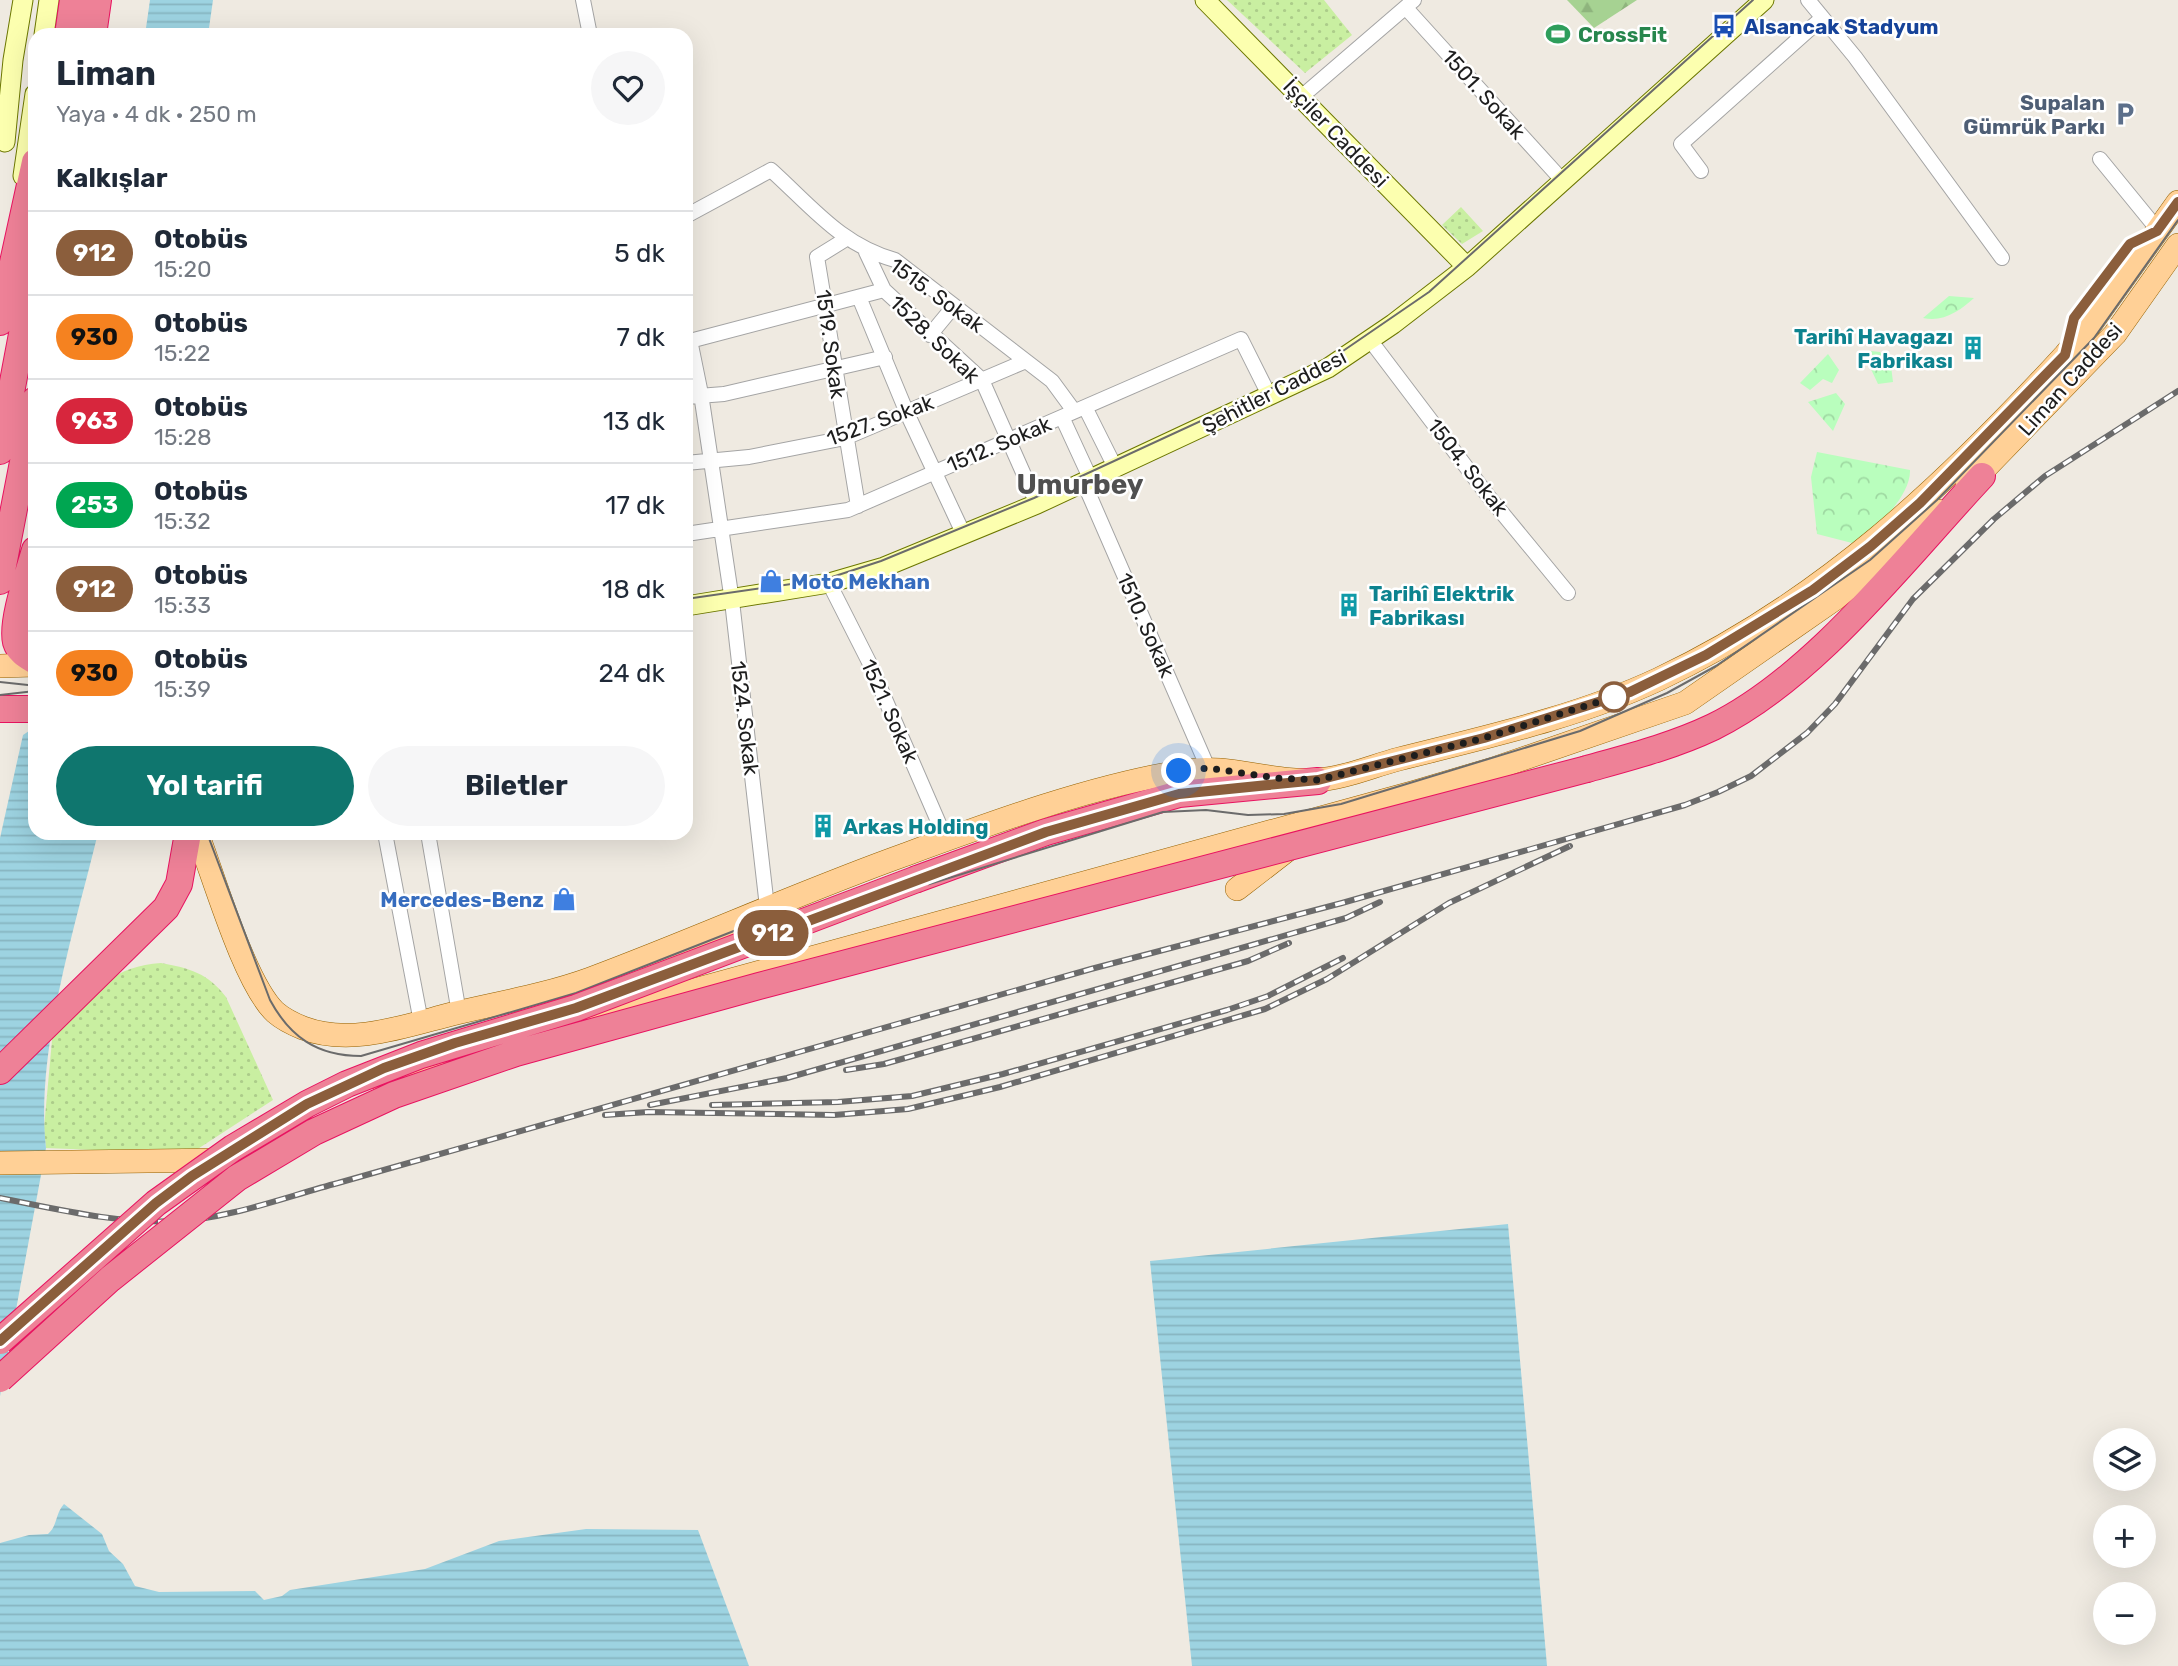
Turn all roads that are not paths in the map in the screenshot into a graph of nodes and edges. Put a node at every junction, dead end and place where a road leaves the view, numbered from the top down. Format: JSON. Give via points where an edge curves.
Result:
{"nodes":[{"id":1,"x":23,"y":0,"type":"edge"},
{"id":2,"x":98,"y":0,"type":"edge"},
{"id":3,"x":583,"y":0,"type":"edge"},
{"id":4,"x":1205,"y":0,"type":"edge"},
{"id":5,"x":1764,"y":0,"type":"edge"},
{"id":6,"x":1808,"y":0,"type":"edge"},
{"id":7,"x":65,"y":3,"type":"edge"},
{"id":8,"x":1410,"y":4,"type":"edge"},
{"id":9,"x":1822,"y":18,"type":"junction"},
{"id":10,"x":49,"y":28,"type":"edge"},
{"id":11,"x":67,"y":28,"type":"edge"},
{"id":12,"x":94,"y":28,"type":"edge"},
{"id":13,"x":589,"y":28,"type":"edge"},
{"id":14,"x":1300,"y":98,"type":"junction"},
{"id":15,"x":3,"y":141,"type":"edge"},
{"id":16,"x":28,"y":150,"type":"edge"},
{"id":17,"x":2099,"y":159,"type":"dead end"},
{"id":18,"x":1701,"y":171,"type":"dead end"},
{"id":19,"x":1562,"y":180,"type":"junction"},
{"id":20,"x":2178,"y":202,"type":"edge"},
{"id":21,"x":28,"y":206,"type":"edge"},
{"id":22,"x":693,"y":212,"type":"edge"},
{"id":23,"x":2158,"y":230,"type":"junction"},
{"id":24,"x":846,"y":239,"type":"junction"},
{"id":25,"x":2178,"y":245,"type":"edge"},
{"id":26,"x":866,"y":252,"type":"junction"},
{"id":27,"x":2002,"y":258,"type":"dead end"},
{"id":28,"x":24,"y":261,"type":"edge"},
{"id":29,"x":1467,"y":267,"type":"junction"},
{"id":30,"x":884,"y":289,"type":"junction"},
{"id":31,"x":859,"y":297,"type":"junction"},
{"id":32,"x":827,"y":305,"type":"junction"},
{"id":33,"x":954,"y":306,"type":"junction"},
{"id":34,"x":0,"y":322,"type":"edge"},
{"id":35,"x":930,"y":335,"type":"junction"},
{"id":36,"x":693,"y":340,"type":"edge"},
{"id":37,"x":1370,"y":340,"type":"junction"},
{"id":38,"x":885,"y":357,"type":"junction"},
{"id":39,"x":693,"y":361,"type":"edge"},
{"id":40,"x":1026,"y":361,"type":"junction"},
{"id":41,"x":835,"y":368,"type":"junction"},
{"id":42,"x":982,"y":380,"type":"junction"},
{"id":43,"x":701,"y":394,"type":"junction"},
{"id":44,"x":693,"y":396,"type":"edge"},
{"id":45,"x":1270,"y":397,"type":"junction"},
{"id":46,"x":1074,"y":412,"type":"junction"},
{"id":47,"x":907,"y":413,"type":"junction"},
{"id":48,"x":845,"y":438,"type":"junction"},
{"id":49,"x":1009,"y":440,"type":"junction"},
{"id":50,"x":28,"y":441,"type":"edge"},
{"id":51,"x":0,"y":452,"type":"edge"},
{"id":52,"x":711,"y":460,"type":"junction"},
{"id":53,"x":693,"y":462,"type":"edge"},
{"id":54,"x":1116,"y":469,"type":"junction"},
{"id":55,"x":936,"y":471,"type":"junction"},
{"id":56,"x":1982,"y":476,"type":"junction"},
{"id":57,"x":1087,"y":481,"type":"junction"},
{"id":58,"x":1037,"y":504,"type":"junction"},
{"id":59,"x":858,"y":506,"type":"junction"},
{"id":60,"x":720,"y":529,"type":"junction"},
{"id":61,"x":693,"y":533,"type":"edge"},
{"id":62,"x":964,"y":535,"type":"junction"},
{"id":63,"x":28,"y":578,"type":"edge"},
{"id":64,"x":0,"y":580,"type":"edge"},
{"id":65,"x":829,"y":583,"type":"junction"},
{"id":66,"x":1568,"y":593,"type":"dead end"},
{"id":67,"x":732,"y":601,"type":"junction"},
{"id":68,"x":693,"y":605,"type":"edge"},
{"id":69,"x":28,"y":657,"type":"edge"},
{"id":70,"x":28,"y":664,"type":"edge"},
{"id":71,"x":0,"y":666,"type":"edge"},
{"id":72,"x":0,"y":709,"type":"edge"},
{"id":73,"x":28,"y":709,"type":"edge"},
{"id":74,"x":1208,"y":768,"type":"junction"},
{"id":75,"x":1318,"y":780,"type":"junction"},
{"id":76,"x":1337,"y":814,"type":"junction"},
{"id":77,"x":187,"y":840,"type":"edge"},
{"id":78,"x":200,"y":840,"type":"edge"},
{"id":79,"x":386,"y":840,"type":"edge"},
{"id":80,"x":429,"y":840,"type":"edge"},
{"id":81,"x":947,"y":842,"type":"junction"},
{"id":82,"x":1237,"y":889,"type":"dead end"},
{"id":83,"x":767,"y":907,"type":"junction"},
{"id":84,"x":459,"y":1013,"type":"junction"},
{"id":85,"x":421,"y":1022,"type":"junction"},
{"id":86,"x":0,"y":1071,"type":"edge"},
{"id":87,"x":0,"y":1163,"type":"edge"},
{"id":88,"x":0,"y":1341,"type":"edge"},
{"id":89,"x":0,"y":1379,"type":"edge"}],
"edges":[{"from":1,"to":15,"type":"street"},
{"from":2,"to":12,"type":"highway"},
{"from":3,"to":13,"type":"street"},
{"from":4,"to":14,"type":"street","name":"İşçiler Caddesi"},
{"from":5,"to":19,"type":"street","name":"Şehitler Caddesi"},
{"from":6,"to":9,"type":"street"},
{"from":7,"to":10,"type":"street"},
{"from":7,"to":11,"type":"highway"},
{"from":8,"to":14,"type":"street"},
{"from":8,"to":19,"type":"street","name":"1501. Sokak"},
{"from":9,"to":18,"type":"street","via":[[1681,144]]},
{"from":9,"to":27,"type":"street"},
{"from":14,"to":29,"type":"street","name":"İşçiler Caddesi"},
{"from":15,"to":16,"type":"street"},
{"from":17,"to":23,"type":"street"},
{"from":19,"to":29,"type":"street","name":"Şehitler Caddesi"},
{"from":20,"to":23,"type":"main road","name":"Liman Caddesi"},
{"from":21,"to":28,"type":"highway"},
{"from":22,"to":24,"type":"street","name":"1515. Sokak","via":[[771,170]]},
{"from":23,"to":75,"type":"main road","name":"Liman Caddesi","via":[[2060,360],[1902,520],[1813,590],[1734,640],[1630,692],[1484,738]]},
{"from":24,"to":26,"type":"street","name":"1515. Sokak"},
{"from":24,"to":32,"type":"street","name":"1519. Sokak","via":[[817,257]]},
{"from":25,"to":56,"type":"main road","name":"Liman Caddesi","via":[[2115,334]]},
{"from":26,"to":30,"type":"street","name":"1528. Sokak"},
{"from":26,"to":33,"type":"street","name":"1515. Sokak","via":[[895,260]]},
{"from":28,"to":34,"type":"highway"},
{"from":28,"to":51,"type":"highway"},
{"from":29,"to":37,"type":"street","name":"Şehitler Caddesi"},
{"from":30,"to":31,"type":"street"},
{"from":30,"to":35,"type":"street","name":"1528. Sokak"},
{"from":31,"to":32,"type":"street"},
{"from":31,"to":38,"type":"street"},
{"from":32,"to":36,"type":"street"},
{"from":32,"to":41,"type":"street","name":"1519. Sokak"},
{"from":33,"to":35,"type":"street"},
{"from":33,"to":40,"type":"street","name":"1515. Sokak"},
{"from":35,"to":42,"type":"street","name":"1528. Sokak"},
{"from":37,"to":45,"type":"street","name":"Şehitler Caddesi","via":[[1328,368]]},
{"from":37,"to":66,"type":"street","name":"1504. Sokak"},
{"from":38,"to":41,"type":"street"},
{"from":38,"to":47,"type":"street"},
{"from":39,"to":43,"type":"street","name":"1524. Sokak"},
{"from":40,"to":42,"type":"street","name":"1527. Sokak"},
{"from":40,"to":46,"type":"street","name":"1515. Sokak","via":[[1052,382]]},
{"from":41,"to":43,"type":"street","via":[[724,394]]},
{"from":41,"to":48,"type":"street","name":"1519. Sokak"},
{"from":42,"to":47,"type":"street","name":"1527. Sokak"},
{"from":42,"to":49,"type":"street","name":"1528. Sokak"},
{"from":43,"to":44,"type":"street"},
{"from":43,"to":52,"type":"street","name":"1524. Sokak"},
{"from":45,"to":46,"type":"street","name":"1512. Sokak","via":[[1241,340]]},
{"from":45,"to":54,"type":"street","name":"Şehitler Caddesi"},
{"from":46,"to":49,"type":"street","name":"1512. Sokak"},
{"from":46,"to":54,"type":"street","name":"1515. Sokak"},
{"from":46,"to":57,"type":"street","name":"1510. Sokak"},
{"from":47,"to":48,"type":"street","name":"1527. Sokak"},
{"from":47,"to":55,"type":"street"},
{"from":48,"to":52,"type":"street","name":"1527. Sokak"},
{"from":48,"to":59,"type":"street","name":"1519. Sokak"},
{"from":49,"to":55,"type":"street","name":"1512. Sokak"},
{"from":49,"to":58,"type":"street","name":"1528. Sokak"},
{"from":50,"to":64,"type":"highway"},
{"from":52,"to":53,"type":"street","name":"1527. Sokak"},
{"from":52,"to":60,"type":"street","name":"1524. Sokak"},
{"from":54,"to":57,"type":"street","name":"Şehitler Caddesi"},
{"from":55,"to":59,"type":"street","name":"1512. Sokak"},
{"from":55,"to":62,"type":"street"},
{"from":56,"to":76,"type":"main road","name":"Liman Caddesi","via":[[1836,598],[1685,703],[1493,769]]},
{"from":56,"to":89,"type":"highway","bridge":true,"via":[[1839,630],[1769,691],[1715,726],[1668,746],[1587,769],[516,1053],[394,1095],[314,1132],[237,1178],[129,1264]]},
{"from":57,"to":58,"type":"street","name":"Şehitler Caddesi"},
{"from":57,"to":74,"type":"street","name":"1510. Sokak"},
{"from":58,"to":62,"type":"street","name":"Şehitler Caddesi"},
{"from":59,"to":60,"type":"street","name":"1512. Sokak"},
{"from":60,"to":61,"type":"street","name":"1512. Sokak"},
{"from":60,"to":67,"type":"street","name":"1524. Sokak"},
{"from":62,"to":65,"type":"street","name":"Şehitler Caddesi"},
{"from":63,"to":69,"type":"highway","via":[[16,642]]},
{"from":65,"to":67,"type":"street","name":"Şehitler Caddesi"},
{"from":65,"to":81,"type":"street","name":"1521. Sokak","via":[[869,662]]},
{"from":67,"to":68,"type":"street","name":"Şehitler Caddesi"},
{"from":67,"to":83,"type":"street","name":"1524. Sokak"},
{"from":70,"to":71,"type":"main road"},
{"from":72,"to":73,"type":"highway"},
{"from":74,"to":75,"type":"main road","name":"Liman Caddesi"},
{"from":74,"to":81,"type":"main road","name":"Liman Caddesi","via":[[1074,798]]},
{"from":75,"to":88,"type":"highway","bridge":true,"via":[[1179,794],[1014,843],[576,1008],[455,1043],[347,1084],[233,1147],[192,1176]]},
{"from":76,"to":82,"type":"main road"},
{"from":76,"to":87,"type":"main road","name":"Liman Caddesi","via":[[485,1048],[340,1100],[225,1159]]},
{"from":77,"to":86,"type":"highway","via":[[179,884],[166,908]]},
{"from":78,"to":85,"type":"main road","name":"Liman Caddesi","via":[[253,980],[279,1016],[327,1034],[365,1035]]},
{"from":79,"to":85,"type":"street"},
{"from":80,"to":84,"type":"street"},
{"from":81,"to":83,"type":"main road","name":"Liman Caddesi"},
{"from":83,"to":84,"type":"main road","name":"Liman Caddesi","via":[[585,981]]},
{"from":84,"to":85,"type":"main road","name":"Liman Caddesi"}]}
